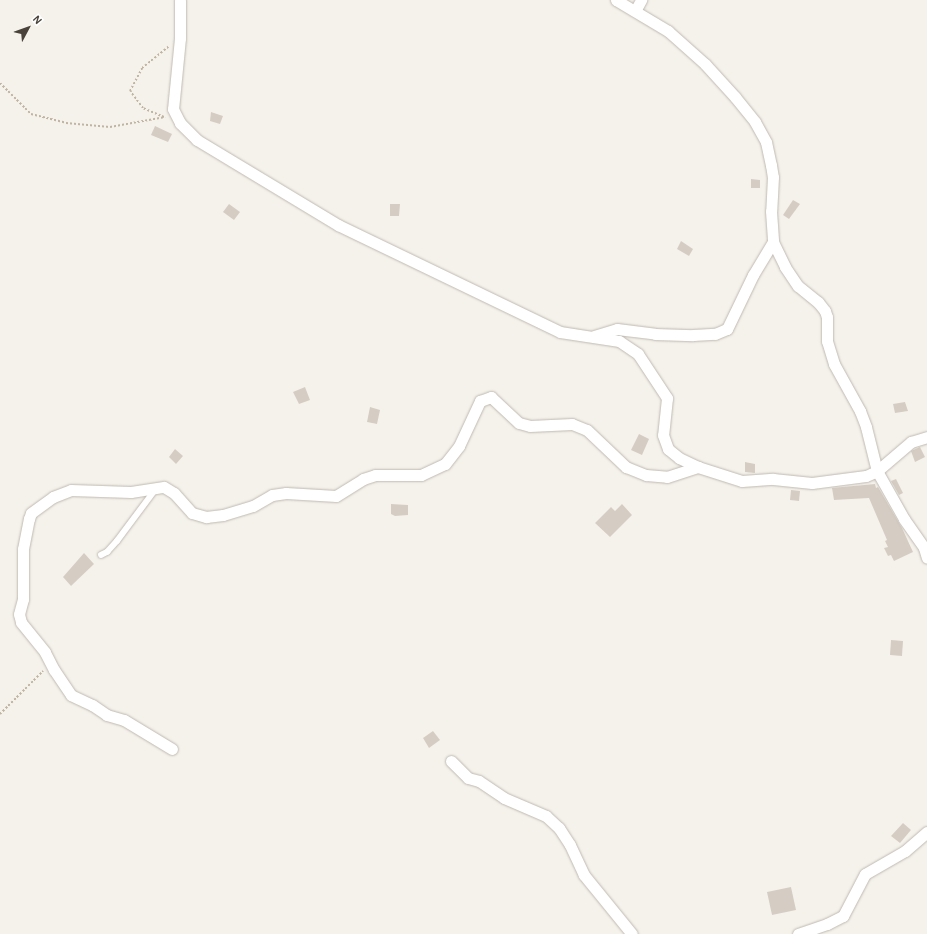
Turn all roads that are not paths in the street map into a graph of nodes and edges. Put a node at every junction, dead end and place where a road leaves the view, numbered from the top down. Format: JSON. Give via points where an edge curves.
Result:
{"nodes":[{"id":1,"x":180,"y":0,"type":"edge"},
{"id":2,"x":616,"y":0,"type":"edge"},
{"id":3,"x":641,"y":0,"type":"edge"},
{"id":4,"x":635,"y":11,"type":"junction"},
{"id":5,"x":773,"y":242,"type":"junction"},
{"id":6,"x":593,"y":337,"type":"junction"},
{"id":7,"x":927,"y":437,"type":"edge"},
{"id":8,"x":698,"y":467,"type":"junction"},
{"id":9,"x":877,"y":471,"type":"junction"},
{"id":10,"x":156,"y":488,"type":"junction"},
{"id":11,"x":926,"y":551,"type":"edge"},
{"id":12,"x":101,"y":555,"type":"dead end"},
{"id":13,"x":172,"y":749,"type":"dead end"},
{"id":14,"x":451,"y":761,"type":"dead end"},
{"id":15,"x":927,"y":832,"type":"edge"},
{"id":16,"x":632,"y":934,"type":"edge"},
{"id":17,"x":798,"y":934,"type":"edge"}],
"edges":[{"from":1,"to":6,"type":"street","via":[[180,38],[169,113],[197,140],[338,225],[560,332]]},
{"from":2,"to":4,"type":"street"},
{"from":3,"to":4,"type":"street"},
{"from":4,"to":5,"type":"street","via":[[668,31],[705,64],[755,122],[766,142],[772,164]]},
{"from":5,"to":6,"type":"street","via":[[753,276],[731,324],[720,333],[655,334],[617,329]]},
{"from":5,"to":9,"type":"street","via":[[798,286],[825,310],[827,341],[834,364],[860,411]]},
{"from":6,"to":8,"type":"street","via":[[619,341],[638,354],[667,398],[663,435],[668,448],[679,458]]},
{"from":7,"to":9,"type":"street","via":[[911,442]]},
{"from":8,"to":9,"type":"street","via":[[742,481],[773,479],[812,483],[866,476]]},
{"from":8,"to":10,"type":"street","via":[[667,477],[646,475],[626,466],[587,430],[572,424],[530,426],[520,423],[491,397],[480,401],[459,446],[445,464],[421,475],[375,475],[363,479],[336,496],[293,493],[272,495],[253,506],[223,516],[206,518],[192,513],[174,493],[164,488]]},
{"from":9,"to":11,"type":"street","via":[[904,519]]},
{"from":10,"to":12,"type":"lane","via":[[117,541]]},
{"from":10,"to":13,"type":"street","via":[[131,492],[71,490],[53,497],[31,513],[23,549],[23,599],[19,614],[25,628],[41,647],[63,685],[72,695],[92,704],[102,712],[124,720]]},
{"from":14,"to":16,"type":"street","via":[[468,778],[479,781],[504,798],[546,816],[559,828],[584,875]]},
{"from":15,"to":17,"type":"street","via":[[905,851],[865,874],[843,916]]}]}
